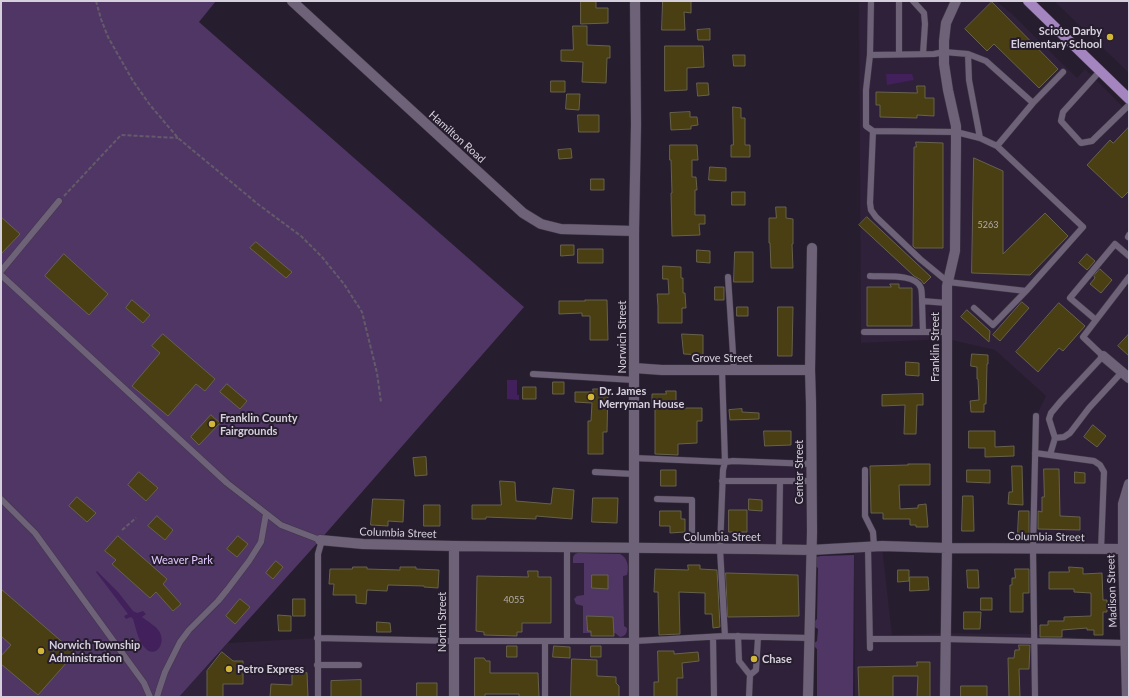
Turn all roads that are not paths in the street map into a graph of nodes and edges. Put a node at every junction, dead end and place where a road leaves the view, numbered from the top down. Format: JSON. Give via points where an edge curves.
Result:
{"nodes":[{"id":1,"x":292,"y":1,"type":"edge"},
{"id":2,"x":635,"y":1,"type":"edge"},
{"id":3,"x":871,"y":1,"type":"edge"},
{"id":4,"x":899,"y":1,"type":"edge"},
{"id":5,"x":913,"y":1,"type":"edge"},
{"id":6,"x":956,"y":1,"type":"edge"},
{"id":7,"x":1028,"y":1,"type":"edge"},
{"id":8,"x":944,"y":52,"type":"junction"},
{"id":9,"x":899,"y":54,"type":"junction"},
{"id":10,"x":923,"y":54,"type":"junction"},
{"id":11,"x":968,"y":54,"type":"junction"},
{"id":12,"x":870,"y":55,"type":"junction"},
{"id":13,"x":1100,"y":71,"type":"junction"},
{"id":14,"x":1063,"y":72,"type":"dead end"},
{"id":15,"x":1129,"y":99,"type":"edge"},
{"id":16,"x":1033,"y":103,"type":"junction"},
{"id":17,"x":1129,"y":105,"type":"edge"},
{"id":18,"x":872,"y":131,"type":"junction"},
{"id":19,"x":956,"y":132,"type":"junction"},
{"id":20,"x":980,"y":138,"type":"junction"},
{"id":21,"x":997,"y":146,"type":"junction"},
{"id":22,"x":59,"y":201,"type":"road end"},
{"id":23,"x":634,"y":231,"type":"junction"},
{"id":24,"x":812,"y":248,"type":"dead end"},
{"id":25,"x":1129,"y":256,"type":"edge"},
{"id":26,"x":1,"y":271,"type":"edge"},
{"id":27,"x":1,"y":275,"type":"edge"},
{"id":28,"x":870,"y":276,"type":"dead end"},
{"id":29,"x":728,"y":277,"type":"dead end"},
{"id":30,"x":1129,"y":277,"type":"edge"},
{"id":31,"x":948,"y":282,"type":"junction"},
{"id":32,"x":1026,"y":291,"type":"junction"},
{"id":33,"x":922,"y":301,"type":"junction"},
{"id":34,"x":947,"y":303,"type":"junction"},
{"id":35,"x":974,"y":308,"type":"dead end"},
{"id":36,"x":1096,"y":320,"type":"junction"},
{"id":37,"x":864,"y":332,"type":"dead end"},
{"id":38,"x":923,"y":332,"type":"junction"},
{"id":39,"x":947,"y":332,"type":"junction"},
{"id":40,"x":1103,"y":356,"type":"junction"},
{"id":41,"x":634,"y":368,"type":"junction"},
{"id":42,"x":722,"y":370,"type":"junction"},
{"id":43,"x":734,"y":370,"type":"junction"},
{"id":44,"x":810,"y":370,"type":"junction"},
{"id":45,"x":533,"y":374,"type":"dead end"},
{"id":46,"x":1126,"y":375,"type":"edge"},
{"id":47,"x":634,"y":380,"type":"junction"},
{"id":48,"x":1036,"y":416,"type":"dead end"},
{"id":49,"x":1055,"y":438,"type":"junction"},
{"id":50,"x":1035,"y":453,"type":"junction"},
{"id":51,"x":1050,"y":455,"type":"junction"},
{"id":52,"x":634,"y":458,"type":"junction"},
{"id":53,"x":726,"y":462,"type":"junction"},
{"id":54,"x":812,"y":464,"type":"junction"},
{"id":55,"x":865,"y":470,"type":"dead end"},
{"id":56,"x":595,"y":472,"type":"dead end"},
{"id":57,"x":634,"y":474,"type":"junction"},
{"id":58,"x":722,"y":481,"type":"junction"},
{"id":59,"x":780,"y":481,"type":"junction"},
{"id":60,"x":811,"y":481,"type":"junction"},
{"id":61,"x":1129,"y":484,"type":"edge"},
{"id":62,"x":1,"y":499,"type":"edge"},
{"id":63,"x":657,"y":499,"type":"dead end"},
{"id":64,"x":266,"y":514,"type":"junction"},
{"id":65,"x":321,"y":540,"type":"junction"},
{"id":66,"x":454,"y":546,"type":"junction"},
{"id":67,"x":871,"y":546,"type":"junction"},
{"id":68,"x":567,"y":547,"type":"junction"},
{"id":69,"x":634,"y":548,"type":"junction"},
{"id":70,"x":692,"y":548,"type":"junction"},
{"id":71,"x":947,"y":548,"type":"junction"},
{"id":72,"x":720,"y":549,"type":"junction"},
{"id":73,"x":1033,"y":549,"type":"junction"},
{"id":74,"x":1123,"y":549,"type":"junction"},
{"id":75,"x":779,"y":550,"type":"junction"},
{"id":76,"x":811,"y":550,"type":"junction"},
{"id":77,"x":1101,"y":550,"type":"junction"},
{"id":78,"x":713,"y":636,"type":"junction"},
{"id":79,"x":724,"y":636,"type":"junction"},
{"id":80,"x":738,"y":636,"type":"junction"},
{"id":81,"x":758,"y":637,"type":"junction"},
{"id":82,"x":317,"y":638,"type":"junction"},
{"id":83,"x":810,"y":638,"type":"junction"},
{"id":84,"x":870,"y":639,"type":"junction"},
{"id":85,"x":945,"y":639,"type":"junction"},
{"id":86,"x":454,"y":641,"type":"junction"},
{"id":87,"x":545,"y":641,"type":"junction"},
{"id":88,"x":566,"y":641,"type":"junction"},
{"id":89,"x":634,"y":641,"type":"junction"},
{"id":90,"x":1034,"y":641,"type":"junction"},
{"id":91,"x":1126,"y":643,"type":"junction"},
{"id":92,"x":870,"y":648,"type":"dead end"},
{"id":93,"x":318,"y":665,"type":"junction"},
{"id":94,"x":359,"y":665,"type":"dead end"},
{"id":95,"x":750,"y":675,"type":"junction"},
{"id":96,"x":150,"y":697,"type":"edge"},
{"id":97,"x":157,"y":697,"type":"edge"},
{"id":98,"x":318,"y":697,"type":"edge"},
{"id":99,"x":454,"y":697,"type":"edge"},
{"id":100,"x":545,"y":697,"type":"edge"},
{"id":101,"x":634,"y":697,"type":"edge"},
{"id":102,"x":714,"y":697,"type":"edge"},
{"id":103,"x":749,"y":697,"type":"edge"},
{"id":104,"x":808,"y":697,"type":"edge"},
{"id":105,"x":945,"y":697,"type":"edge"},
{"id":106,"x":1035,"y":697,"type":"edge"},
{"id":107,"x":1127,"y":697,"type":"edge"}],
"edges":[{"from":1,"to":23,"type":"street","name":"Hamilton Road","via":[[523,212],[541,224],[561,229]]},
{"from":2,"to":23,"type":"street","name":"Norwich Street"},
{"from":3,"to":12,"type":"lane"},
{"from":4,"to":9,"type":"lane"},
{"from":5,"to":10,"type":"lane","via":[[924,13]]},
{"from":6,"to":8,"type":"street","name":"Franklin Street","via":[[946,23]]},
{"from":7,"to":13,"type":"main road"},
{"from":8,"to":10,"type":"lane"},
{"from":8,"to":11,"type":"lane"},
{"from":8,"to":19,"type":"street","name":"Franklin Street"},
{"from":9,"to":10,"type":"lane"},
{"from":9,"to":12,"type":"lane"},
{"from":11,"to":16,"type":"lane","via":[[986,62]]},
{"from":11,"to":20,"type":"lane","via":[[969,80]]},
{"from":12,"to":18,"type":"lane","via":[[866,90],[866,126]]},
{"from":13,"to":15,"type":"main road"},
{"from":13,"to":17,"type":"lane","via":[[1063,112],[1061,122],[1082,143],[1092,141]]},
{"from":14,"to":16,"type":"lane"},
{"from":16,"to":21,"type":"lane"},
{"from":18,"to":19,"type":"lane"},
{"from":18,"to":31,"type":"lane","via":[[871,210],[902,243]]},
{"from":19,"to":20,"type":"lane"},
{"from":19,"to":31,"type":"street","name":"Franklin Street","via":[[955,251]]},
{"from":20,"to":21,"type":"lane"},
{"from":21,"to":32,"type":"lane","via":[[1083,227]]},
{"from":22,"to":26,"type":"lane"},
{"from":23,"to":41,"type":"street","name":"Norwich Street"},
{"from":24,"to":44,"type":"street","name":"Center Street"},
{"from":25,"to":36,"type":"lane","via":[[1115,244],[1070,298]]},
{"from":27,"to":64,"type":"lane","via":[[227,483]]},
{"from":28,"to":33,"type":"lane","via":[[907,277],[921,287]]},
{"from":29,"to":43,"type":"lane"},
{"from":30,"to":36,"type":"lane"},
{"from":31,"to":32,"type":"lane"},
{"from":31,"to":34,"type":"street","name":"Franklin Street"},
{"from":32,"to":35,"type":"lane","via":[[993,325]]},
{"from":33,"to":34,"type":"lane"},
{"from":33,"to":38,"type":"lane"},
{"from":34,"to":39,"type":"street","name":"Franklin Street"},
{"from":36,"to":40,"type":"lane","via":[[1083,338]]},
{"from":37,"to":38,"type":"lane"},
{"from":38,"to":39,"type":"lane"},
{"from":39,"to":71,"type":"street","name":"Franklin Street"},
{"from":40,"to":46,"type":"street"},
{"from":40,"to":49,"type":"lane","via":[[1052,413],[1049,419]]},
{"from":41,"to":42,"type":"street","name":"Grove Street"},
{"from":41,"to":47,"type":"street","name":"Norwich Street"},
{"from":42,"to":43,"type":"street","name":"Grove Street"},
{"from":42,"to":53,"type":"lane"},
{"from":43,"to":44,"type":"street","name":"Grove Street"},
{"from":44,"to":54,"type":"street","name":"Center Street"},
{"from":45,"to":47,"type":"lane"},
{"from":46,"to":49,"type":"lane","via":[[1089,408],[1070,433]]},
{"from":47,"to":52,"type":"street","name":"Norwich Street"},
{"from":48,"to":50,"type":"lane"},
{"from":49,"to":51,"type":"lane"},
{"from":50,"to":51,"type":"lane"},
{"from":50,"to":73,"type":"lane"},
{"from":51,"to":77,"type":"lane","via":[[1094,461],[1104,472]]},
{"from":52,"to":53,"type":"lane"},
{"from":52,"to":57,"type":"street","name":"Norwich Street"},
{"from":53,"to":54,"type":"lane","via":[[733,460]]},
{"from":53,"to":58,"type":"lane"},
{"from":54,"to":60,"type":"street","name":"Center Street"},
{"from":55,"to":67,"type":"lane","via":[[864,516],[873,532]]},
{"from":56,"to":57,"type":"lane"},
{"from":57,"to":69,"type":"street","name":"Norwich Street"},
{"from":58,"to":59,"type":"lane"},
{"from":58,"to":72,"type":"lane"},
{"from":59,"to":60,"type":"lane"},
{"from":59,"to":75,"type":"lane"},
{"from":60,"to":76,"type":"street","name":"Center Street"},
{"from":61,"to":74,"type":"street","name":"Madison Street","via":[[1124,504]]},
{"from":62,"to":96,"type":"lane","via":[[35,533],[144,684]]},
{"from":63,"to":70,"type":"lane","via":[[692,500]]},
{"from":64,"to":65,"type":"lane","via":[[281,525]]},
{"from":64,"to":97,"type":"lane","via":[[261,542],[222,596],[180,642],[165,672]]},
{"from":65,"to":66,"type":"street","name":"Columbia Street","via":[[363,544]]},
{"from":65,"to":82,"type":"lane","via":[[318,554]]},
{"from":66,"to":68,"type":"street","name":"Columbia Street"},
{"from":66,"to":86,"type":"street","name":"North Street"},
{"from":67,"to":71,"type":"street","name":"Columbia Street"},
{"from":67,"to":76,"type":"street","name":"Columbia Street"},
{"from":67,"to":84,"type":"lane"},
{"from":68,"to":69,"type":"street","name":"Columbia Street"},
{"from":68,"to":88,"type":"lane"},
{"from":69,"to":70,"type":"street","name":"Columbia Street"},
{"from":69,"to":89,"type":"street","name":"Norwich Street"},
{"from":70,"to":72,"type":"street","name":"Columbia Street"},
{"from":71,"to":73,"type":"street","name":"Columbia Street"},
{"from":71,"to":85,"type":"street","name":"Franklin Street"},
{"from":72,"to":75,"type":"street","name":"Columbia Street"},
{"from":72,"to":79,"type":"lane"},
{"from":73,"to":77,"type":"street","name":"Columbia Street"},
{"from":73,"to":90,"type":"lane"},
{"from":74,"to":77,"type":"street","name":"Columbia Street"},
{"from":74,"to":91,"type":"street","name":"Madison Street"},
{"from":75,"to":76,"type":"street","name":"Columbia Street"},
{"from":76,"to":83,"type":"street","name":"Center Street"},
{"from":78,"to":79,"type":"lane"},
{"from":78,"to":89,"type":"lane"},
{"from":78,"to":102,"type":"lane"},
{"from":79,"to":80,"type":"lane"},
{"from":80,"to":81,"type":"lane"},
{"from":80,"to":95,"type":"lane","via":[[739,661]]},
{"from":81,"to":83,"type":"lane"},
{"from":81,"to":95,"type":"lane","via":[[756,670]]},
{"from":82,"to":86,"type":"lane"},
{"from":82,"to":93,"type":"lane"},
{"from":83,"to":104,"type":"street","name":"Center Street"},
{"from":84,"to":85,"type":"lane"},
{"from":84,"to":92,"type":"lane"},
{"from":85,"to":90,"type":"lane"},
{"from":85,"to":105,"type":"street","name":"Franklin Street"},
{"from":86,"to":87,"type":"lane"},
{"from":86,"to":99,"type":"street","name":"North Street"},
{"from":87,"to":88,"type":"lane"},
{"from":87,"to":100,"type":"lane"},
{"from":88,"to":89,"type":"lane"},
{"from":89,"to":101,"type":"street","name":"Norwich Street"},
{"from":90,"to":91,"type":"lane"},
{"from":90,"to":106,"type":"lane"},
{"from":91,"to":107,"type":"street","name":"Madison Street"},
{"from":93,"to":94,"type":"lane"},
{"from":93,"to":98,"type":"lane"},
{"from":95,"to":103,"type":"lane"}]}
